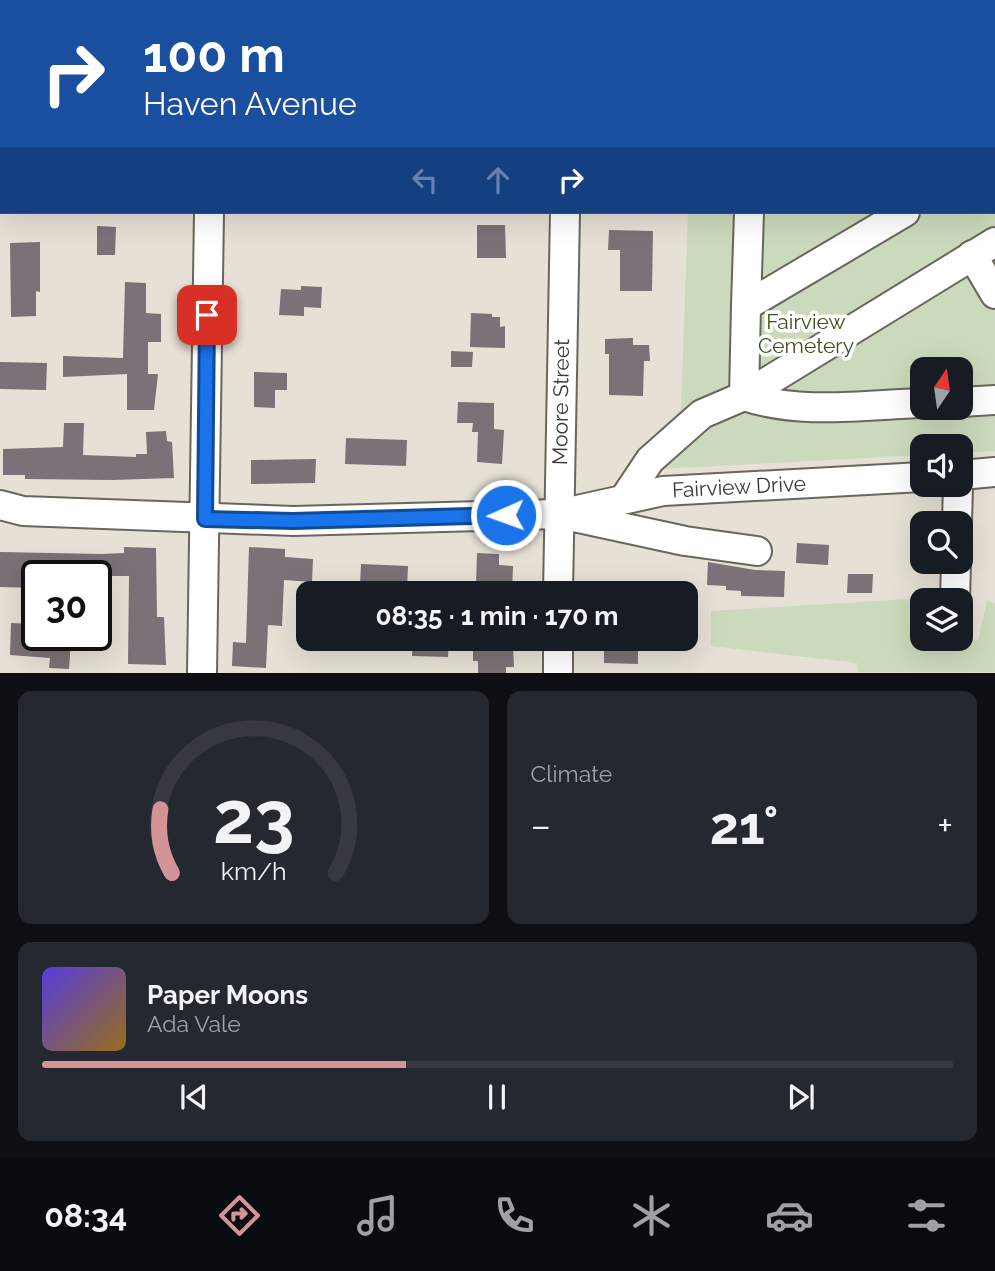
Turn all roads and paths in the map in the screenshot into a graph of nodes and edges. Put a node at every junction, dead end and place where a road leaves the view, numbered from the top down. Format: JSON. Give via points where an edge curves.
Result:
{"nodes":[{"id":1,"x":208,"y":214,"type":"edge"},
{"id":2,"x":565,"y":214,"type":"edge"},
{"id":3,"x":749,"y":214,"type":"edge"},
{"id":4,"x":902,"y":214,"type":"edge"},
{"id":5,"x":984,"y":249,"type":"edge"},
{"id":6,"x":995,"y":294,"type":"edge"},
{"id":7,"x":746,"y":306,"type":"junction"},
{"id":8,"x":744,"y":396,"type":"junction"},
{"id":9,"x":995,"y":400,"type":"edge"},
{"id":10,"x":973,"y":401,"type":"edge"},
{"id":11,"x":910,"y":403,"type":"edge"},
{"id":12,"x":995,"y":472,"type":"edge"},
{"id":13,"x":973,"y":474,"type":"edge"},
{"id":14,"x":910,"y":478,"type":"edge"},
{"id":15,"x":624,"y":499,"type":"junction"},
{"id":16,"x":0,"y":505,"type":"edge"},
{"id":17,"x":559,"y":514,"type":"junction"},
{"id":18,"x":205,"y":519,"type":"junction"},
{"id":19,"x":757,"y":551,"type":"dead end"},
{"id":20,"x":558,"y":581,"type":"edge"},
{"id":21,"x":558,"y":651,"type":"edge"},
{"id":22,"x":202,"y":673,"type":"edge"},
{"id":23,"x":558,"y":673,"type":"edge"}],
"edges":[{"from":1,"to":18,"type":"street"},
{"from":2,"to":17,"type":"street","name":"Moore Street"},
{"from":3,"to":7,"type":"street"},
{"from":4,"to":7,"type":"street"},
{"from":5,"to":6,"type":"street"},
{"from":5,"to":8,"type":"street"},
{"from":7,"to":8,"type":"street"},
{"from":8,"to":11,"type":"street","via":[[797,408]]},
{"from":8,"to":15,"type":"street","via":[[702,414],[650,460]]},
{"from":9,"to":10,"type":"street"},
{"from":12,"to":13,"type":"street"},
{"from":14,"to":15,"type":"street","name":"Fairview Drive","via":[[663,491]]},
{"from":15,"to":17,"type":"street","name":"Fairview Drive"},
{"from":16,"to":18,"type":"street"},
{"from":17,"to":18,"type":"street"},
{"from":17,"to":19,"type":"street"},
{"from":17,"to":20,"type":"street","name":"Moore Street"},
{"from":18,"to":22,"type":"street"},
{"from":21,"to":23,"type":"street"}]}
